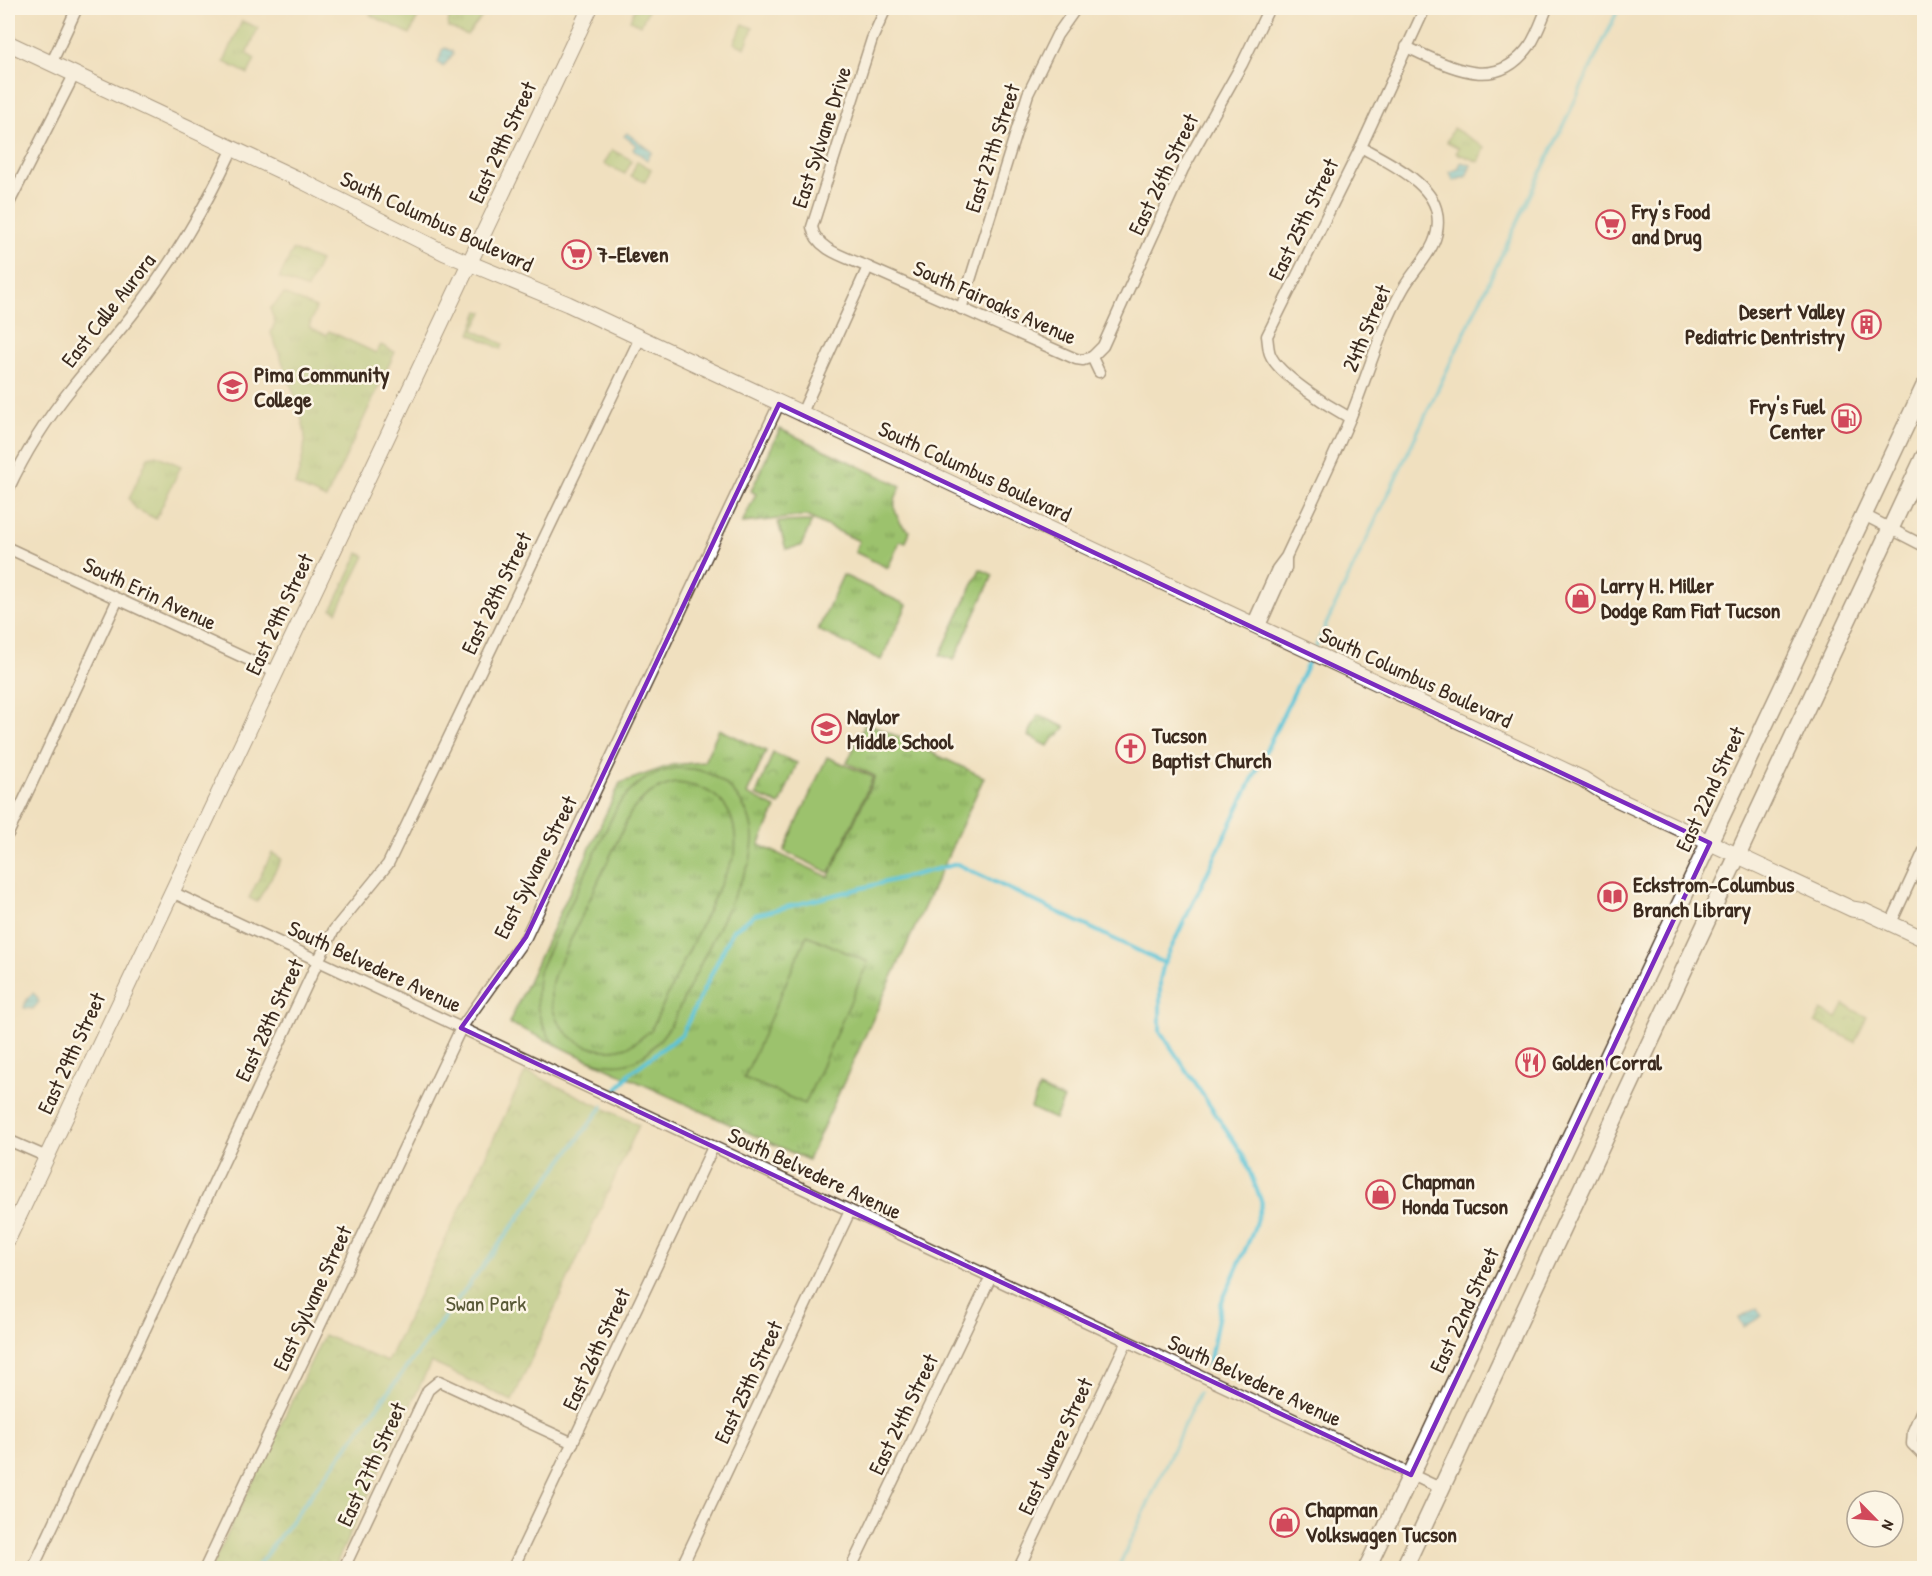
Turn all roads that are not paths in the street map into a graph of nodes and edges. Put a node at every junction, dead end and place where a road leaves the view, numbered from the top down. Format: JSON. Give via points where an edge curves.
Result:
{"nodes":[{"id":1,"x":77,"y":8,"type":"edge"},
{"id":2,"x":590,"y":8,"type":"edge"},
{"id":3,"x":886,"y":8,"type":"edge"},
{"id":4,"x":1076,"y":8,"type":"edge"},
{"id":5,"x":1269,"y":8,"type":"edge"},
{"id":6,"x":1425,"y":8,"type":"edge"},
{"id":7,"x":1547,"y":8,"type":"edge"},
{"id":8,"x":8,"y":43,"type":"edge"},
{"id":9,"x":1406,"y":47,"type":"junction"},
{"id":10,"x":51,"y":64,"type":"junction"},
{"id":11,"x":74,"y":75,"type":"junction"},
{"id":12,"x":1361,"y":147,"type":"junction"},
{"id":13,"x":232,"y":150,"type":"junction"},
{"id":14,"x":8,"y":205,"type":"edge"},
{"id":15,"x":814,"y":235,"type":"junction"},
{"id":16,"x":802,"y":240,"type":"dead end"},
{"id":17,"x":469,"y":264,"type":"junction"},
{"id":18,"x":868,"y":267,"type":"junction"},
{"id":19,"x":961,"y":309,"type":"junction"},
{"id":20,"x":640,"y":338,"type":"junction"},
{"id":21,"x":1092,"y":357,"type":"junction"},
{"id":22,"x":1099,"y":372,"type":"dead end"},
{"id":23,"x":1924,"y":387,"type":"edge"},
{"id":24,"x":779,"y":404,"type":"junction"},
{"id":25,"x":801,"y":415,"type":"junction"},
{"id":26,"x":1350,"y":418,"type":"junction"},
{"id":27,"x":1924,"y":457,"type":"edge"},
{"id":28,"x":8,"y":490,"type":"edge"},
{"id":29,"x":1864,"y":515,"type":"junction"},
{"id":30,"x":1890,"y":528,"type":"junction"},
{"id":31,"x":1924,"y":546,"type":"edge"},
{"id":32,"x":8,"y":548,"type":"edge"},
{"id":33,"x":118,"y":599,"type":"junction"},
{"id":34,"x":1255,"y":627,"type":"junction"},
{"id":35,"x":277,"y":673,"type":"junction"},
{"id":36,"x":8,"y":834,"type":"edge"},
{"id":37,"x":1710,"y":843,"type":"junction"},
{"id":38,"x":1924,"y":851,"type":"edge"},
{"id":39,"x":1737,"y":856,"type":"junction"},
{"id":40,"x":172,"y":892,"type":"junction"},
{"id":41,"x":1891,"y":923,"type":"junction"},
{"id":42,"x":1924,"y":939,"type":"edge"},
{"id":43,"x":318,"y":961,"type":"junction"},
{"id":44,"x":461,"y":1028,"type":"junction"},
{"id":45,"x":8,"y":1140,"type":"edge"},
{"id":46,"x":713,"y":1147,"type":"junction"},
{"id":47,"x":47,"y":1157,"type":"junction"},
{"id":48,"x":850,"y":1211,"type":"junction"},
{"id":49,"x":8,"y":1239,"type":"edge"},
{"id":50,"x":991,"y":1277,"type":"junction"},
{"id":51,"x":1127,"y":1341,"type":"junction"},
{"id":52,"x":1924,"y":1405,"type":"edge"},
{"id":53,"x":573,"y":1443,"type":"junction"},
{"id":54,"x":1924,"y":1456,"type":"edge"},
{"id":55,"x":1411,"y":1475,"type":"junction"},
{"id":56,"x":1442,"y":1489,"type":"junction"},
{"id":57,"x":33,"y":1569,"type":"edge"},
{"id":58,"x":205,"y":1569,"type":"edge"},
{"id":59,"x":344,"y":1569,"type":"edge"},
{"id":60,"x":513,"y":1569,"type":"edge"},
{"id":61,"x":681,"y":1569,"type":"edge"},
{"id":62,"x":851,"y":1569,"type":"edge"},
{"id":63,"x":1019,"y":1569,"type":"edge"},
{"id":64,"x":1366,"y":1569,"type":"edge"},
{"id":65,"x":1404,"y":1569,"type":"edge"}],
"edges":[{"from":1,"to":10,"type":"street"},
{"from":2,"to":17,"type":"street","name":"East 29th Street"},
{"from":3,"to":15,"type":"street","name":"East Sylvane Drive","via":[[872,39],[814,220]]},
{"from":4,"to":19,"type":"street","name":"East 27th Street","via":[[1057,35],[1029,94]]},
{"from":5,"to":21,"type":"street","name":"East 26th Street","via":[[1183,169],[1103,346]]},
{"from":6,"to":9,"type":"street","name":"East 25th Street"},
{"from":7,"to":9,"type":"street","via":[[1531,44],[1517,61],[1498,72],[1476,74]]},
{"from":8,"to":10,"type":"street","name":"South Columbus Boulevard"},
{"from":9,"to":12,"type":"street","name":"East 25th Street"},
{"from":10,"to":11,"type":"street","name":"South Columbus Boulevard"},
{"from":11,"to":13,"type":"street","name":"South Columbus Boulevard"},
{"from":11,"to":14,"type":"street"},
{"from":12,"to":26,"type":"street","name":"24th Street","via":[[1402,170],[1430,195],[1438,236],[1403,288]]},
{"from":12,"to":26,"type":"street","name":"East 25th Street","via":[[1267,336],[1270,356],[1286,374]]},
{"from":13,"to":17,"type":"street","name":"South Columbus Boulevard"},
{"from":13,"to":28,"type":"street","name":"East Calle Aurora","via":[[179,251],[45,423]]},
{"from":15,"to":16,"type":"street"},
{"from":15,"to":18,"type":"street","name":"East Sylvane Drive","via":[[825,247]]},
{"from":17,"to":20,"type":"street","name":"South Columbus Boulevard"},
{"from":17,"to":35,"type":"street","name":"East 29th Street"},
{"from":18,"to":19,"type":"street","name":"South Fairoaks Avenue"},
{"from":18,"to":25,"type":"street"},
{"from":19,"to":21,"type":"street","name":"South Fairoaks Avenue","via":[[1076,359]]},
{"from":20,"to":24,"type":"street","name":"South Columbus Boulevard"},
{"from":20,"to":43,"type":"street","name":"East 28th Street","via":[[388,864],[334,930]]},
{"from":21,"to":22,"type":"street","name":"South Fairoaks Avenue"},
{"from":23,"to":29,"type":"main road","name":"East 22nd Street"},
{"from":24,"to":25,"type":"street","name":"South Columbus Boulevard"},
{"from":24,"to":44,"type":"street","name":"East Sylvane Street","via":[[526,937]]},
{"from":25,"to":34,"type":"street","name":"South Columbus Boulevard"},
{"from":26,"to":34,"type":"street","name":"24th Street","via":[[1286,557],[1286,568]]},
{"from":27,"to":30,"type":"main road"},
{"from":29,"to":30,"type":"street"},
{"from":29,"to":37,"type":"main road","name":"East 22nd Street"},
{"from":30,"to":31,"type":"street"},
{"from":30,"to":39,"type":"main road"},
{"from":32,"to":33,"type":"street","name":"South Erin Avenue"},
{"from":33,"to":35,"type":"street","name":"South Erin Avenue"},
{"from":33,"to":36,"type":"street"},
{"from":34,"to":37,"type":"street","name":"South Columbus Boulevard","via":[[1583,779],[1608,795]]},
{"from":35,"to":40,"type":"street","name":"East 29th Street"},
{"from":37,"to":39,"type":"street","name":"South Columbus Boulevard"},
{"from":37,"to":55,"type":"main road","name":"East 22nd Street"},
{"from":38,"to":41,"type":"street"},
{"from":39,"to":41,"type":"street","name":"South Columbus Boulevard"},
{"from":39,"to":56,"type":"main road"},
{"from":40,"to":43,"type":"street","name":"South Belvedere Avenue"},
{"from":40,"to":47,"type":"street","name":"East 29th Street"},
{"from":41,"to":42,"type":"street","name":"South Columbus Boulevard"},
{"from":43,"to":44,"type":"street","name":"South Belvedere Avenue"},
{"from":43,"to":57,"type":"street","name":"East 28th Street"},
{"from":44,"to":46,"type":"street","name":"South Belvedere Avenue"},
{"from":44,"to":58,"type":"street","name":"East Sylvane Street"},
{"from":45,"to":47,"type":"street"},
{"from":46,"to":48,"type":"street","name":"South Belvedere Avenue"},
{"from":46,"to":53,"type":"street","name":"East 26th Street"},
{"from":47,"to":49,"type":"street","name":"East 29th Street"},
{"from":48,"to":50,"type":"street","name":"South Belvedere Avenue"},
{"from":48,"to":61,"type":"street","name":"East 25th Street"},
{"from":50,"to":51,"type":"street","name":"South Belvedere Avenue"},
{"from":50,"to":62,"type":"street","name":"East 24th Street"},
{"from":51,"to":55,"type":"street","name":"South Belvedere Avenue"},
{"from":51,"to":63,"type":"street","name":"East Juarez Street"},
{"from":52,"to":54,"type":"street","via":[[1909,1441]]},
{"from":53,"to":59,"type":"street","name":"East 27th Street","via":[[440,1381],[428,1390]]},
{"from":53,"to":60,"type":"street","name":"East 26th Street"},
{"from":55,"to":56,"type":"street","name":"South Belvedere Avenue"},
{"from":55,"to":64,"type":"main road","name":"East 22nd Street"},
{"from":56,"to":65,"type":"main road"}]}
